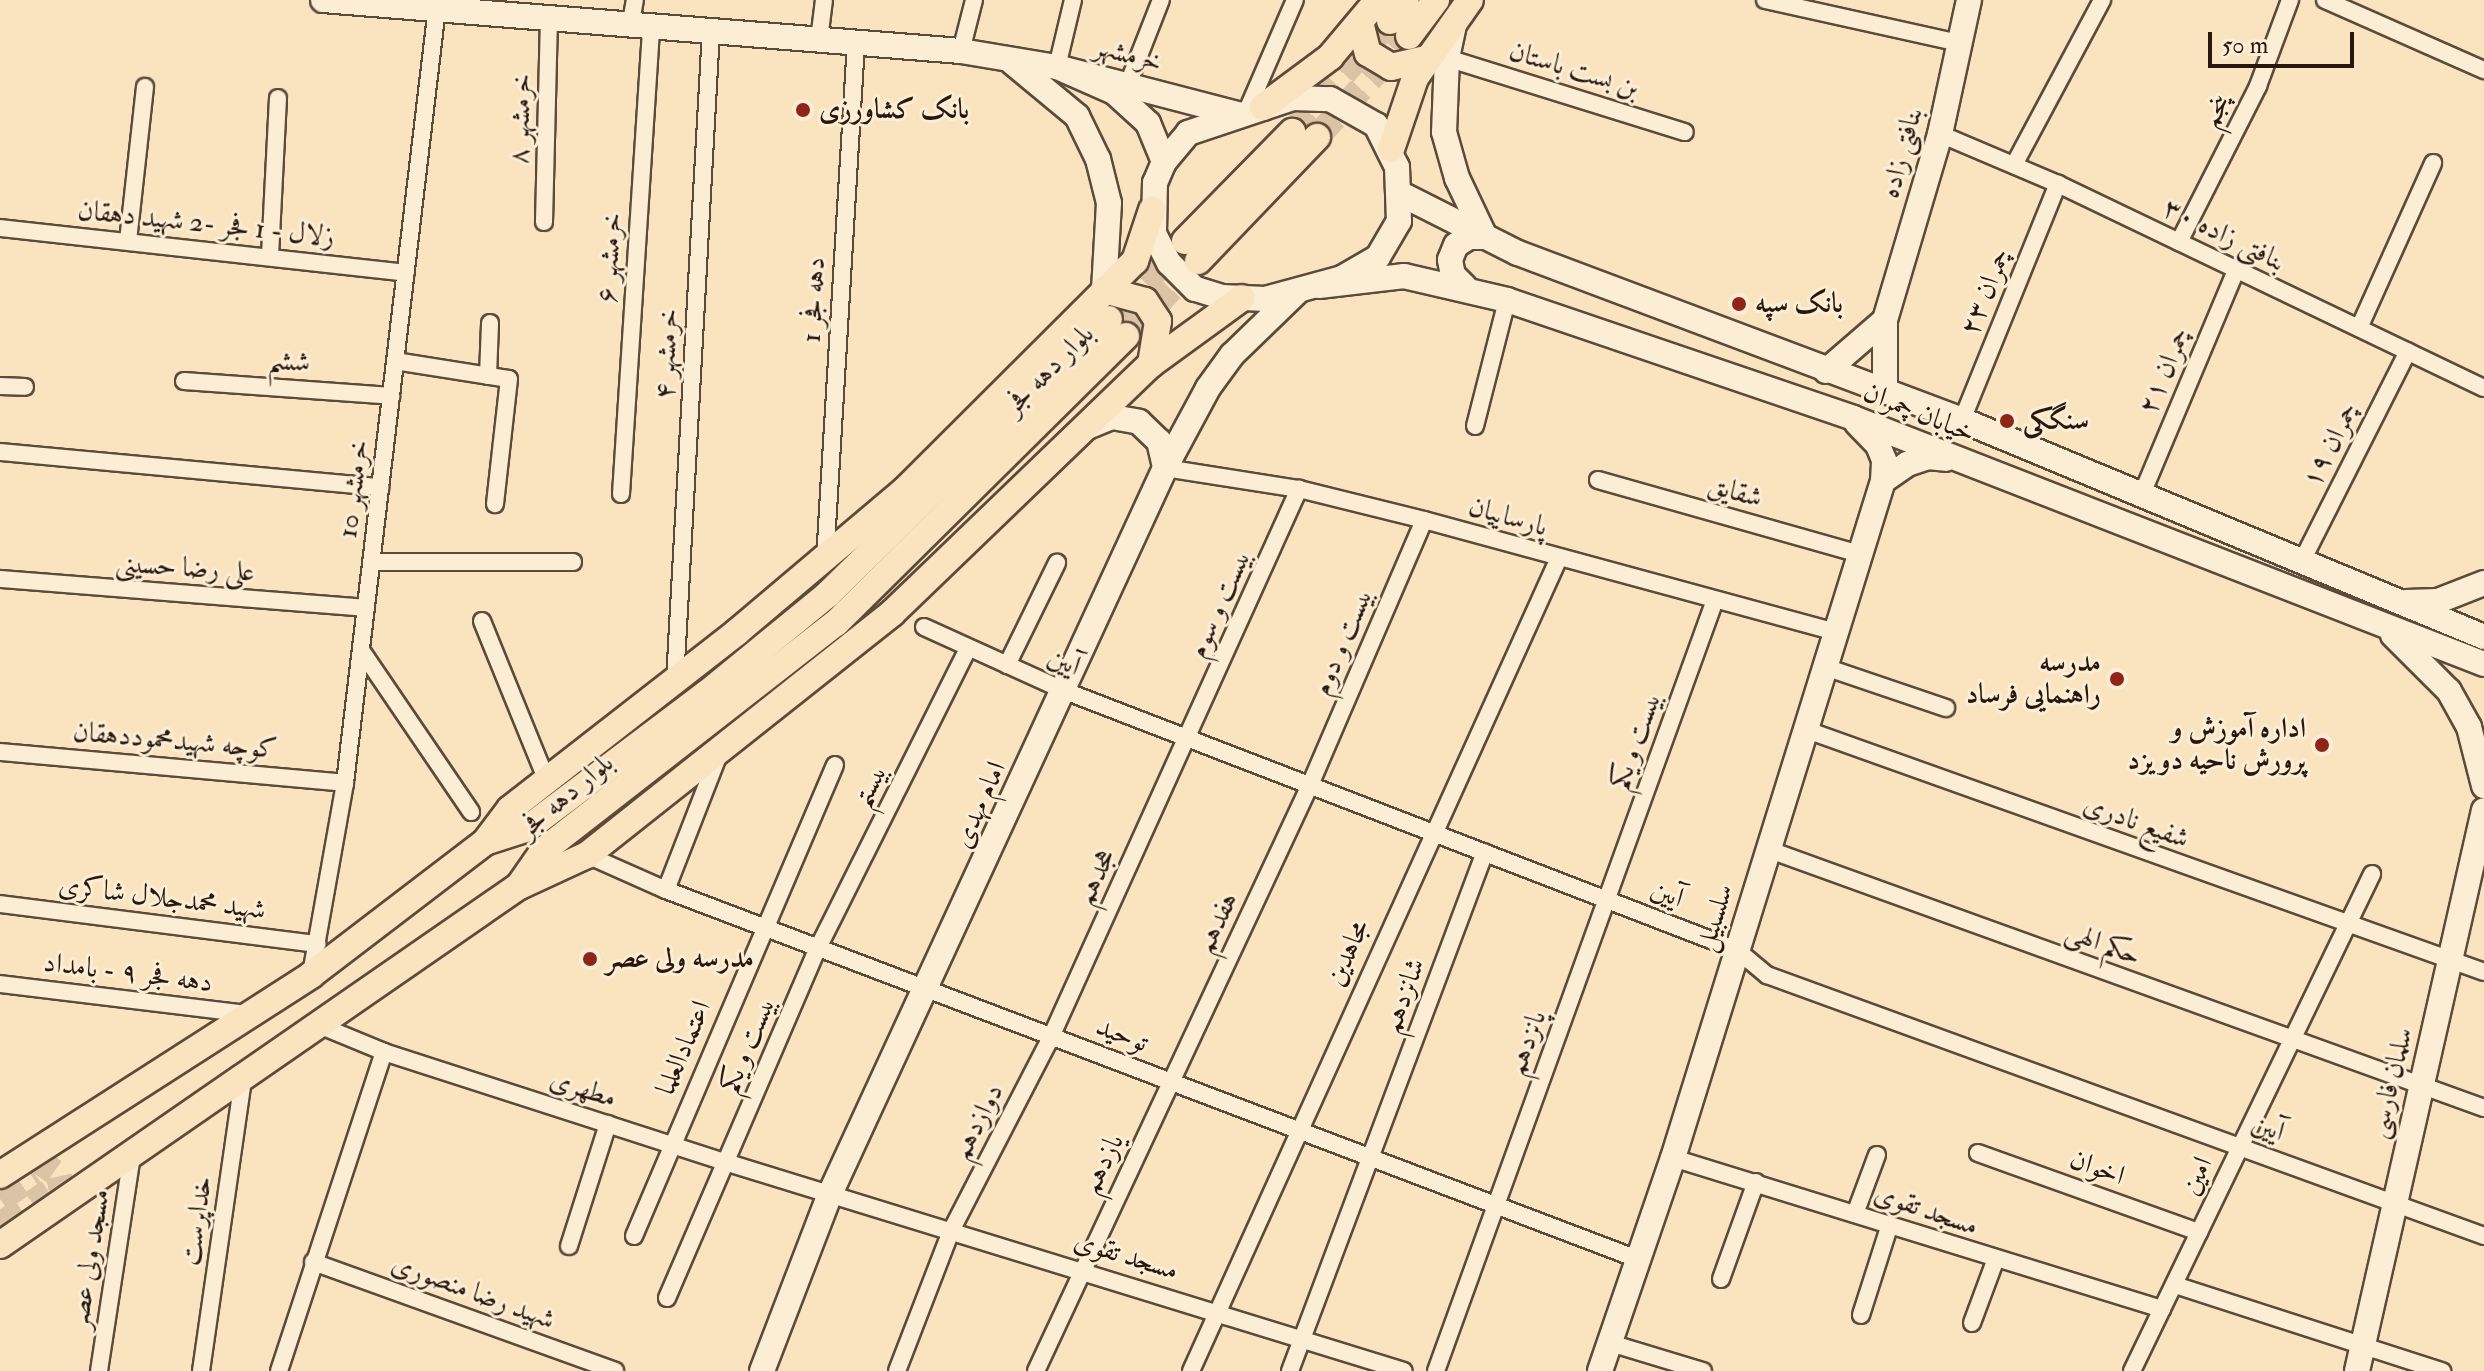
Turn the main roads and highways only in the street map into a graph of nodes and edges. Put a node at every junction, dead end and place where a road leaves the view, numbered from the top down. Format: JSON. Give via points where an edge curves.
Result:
{"nodes":[{"id":1,"x":323,"y":0,"type":"edge"},
{"id":2,"x":1436,"y":0,"type":"edge"},
{"id":3,"x":1969,"y":0,"type":"edge"},
{"id":4,"x":1463,"y":9,"type":"edge"},
{"id":5,"x":1396,"y":14,"type":"edge"},
{"id":6,"x":639,"y":16,"type":"edge"},
{"id":7,"x":1360,"y":22,"type":"junction"},
{"id":8,"x":1005,"y":57,"type":"junction"},
{"id":9,"x":1436,"y":58,"type":"junction"},
{"id":10,"x":1057,"y":67,"type":"junction"},
{"id":11,"x":1248,"y":111,"type":"junction"},
{"id":12,"x":1305,"y":134,"type":"tunnel mouth"},
{"id":13,"x":1391,"y":149,"type":"junction"},
{"id":14,"x":1164,"y":162,"type":"junction"},
{"id":15,"x":1399,"y":193,"type":"junction"},
{"id":16,"x":1152,"y":210,"type":"junction"},
{"id":17,"x":1485,"y":237,"type":"junction"},
{"id":18,"x":1191,"y":251,"type":"tunnel mouth"},
{"id":19,"x":1464,"y":286,"type":"junction"},
{"id":20,"x":1308,"y":289,"type":"junction"},
{"id":21,"x":1104,"y":290,"type":"junction"},
{"id":22,"x":1242,"y":298,"type":"junction"},
{"id":23,"x":1885,"y":320,"type":"junction"},
{"id":24,"x":1151,"y":364,"type":"junction"},
{"id":25,"x":1826,"y":371,"type":"junction"},
{"id":26,"x":1885,"y":391,"type":"junction"},
{"id":27,"x":1853,"y":418,"type":"junction"},
{"id":28,"x":1087,"y":427,"type":"junction"},
{"id":29,"x":1955,"y":459,"type":"junction"},
{"id":30,"x":1165,"y":468,"type":"junction"},
{"id":31,"x":1883,"y":481,"type":"junction"},
{"id":32,"x":2301,"y":563,"type":"junction"},
{"id":33,"x":2484,"y":583,"type":"edge"},
{"id":34,"x":2288,"y":589,"type":"junction"},
{"id":35,"x":2393,"y":602,"type":"junction"},
{"id":36,"x":2382,"y":625,"type":"junction"},
{"id":37,"x":2484,"y":637,"type":"edge"},
{"id":38,"x":2484,"y":664,"type":"edge"},
{"id":39,"x":2484,"y":786,"type":"edge"},
{"id":40,"x":2483,"y":820,"type":"edge"},
{"id":41,"x":485,"y":842,"type":"junction"},
{"id":42,"x":519,"y":886,"type":"junction"},
{"id":43,"x":0,"y":1175,"type":"edge"},
{"id":44,"x":0,"y":1245,"type":"edge"},
{"id":45,"x":762,"y":1371,"type":"edge"},
{"id":46,"x":1600,"y":1371,"type":"edge"},
{"id":47,"x":2357,"y":1371,"type":"edge"}],
"edges":[{"from":1,"to":6,"type":"main road","via":[[549,17]]},
{"from":2,"to":5,"type":"main road"},
{"from":3,"to":23,"type":"main road","name":"بنافتی زاده","via":[[1940,134]]},
{"from":4,"to":9,"type":"main road"},
{"from":5,"to":7,"type":"main road"},
{"from":6,"to":8,"type":"main road","via":[[711,30]]},
{"from":7,"to":9,"type":"main road","via":[[1368,53],[1391,67]]},
{"from":7,"to":11,"type":"main road","via":[[1330,57]]},
{"from":8,"to":10,"type":"main road"},
{"from":8,"to":21,"type":"main road","via":[[1077,116],[1098,159],[1109,203]]},
{"from":9,"to":13,"type":"main road"},
{"from":9,"to":17,"type":"main road","via":[[1444,132],[1457,178]]},
{"from":10,"to":11,"type":"main road","name":"خرمشهر"},
{"from":10,"to":14,"type":"main road","name":"خرمشهر","via":[[1114,92],[1148,123]]},
{"from":11,"to":13,"type":"main road","via":[[1293,98],[1330,99],[1362,113]]},
{"from":11,"to":14,"type":"main road","via":[[1188,133]]},
{"from":12,"to":18,"type":"main road"},
{"from":13,"to":15,"type":"main road"},
{"from":14,"to":16,"type":"main road"},
{"from":15,"to":17,"type":"main road","name":"خیابان چمران"},
{"from":15,"to":20,"type":"main road","via":[[1399,221],[1378,257]]},
{"from":16,"to":21,"type":"main road","via":[[1135,261]]},
{"from":16,"to":22,"type":"main road","via":[[1154,233],[1169,263],[1195,289]]},
{"from":17,"to":19,"type":"main road","via":[[1469,237],[1456,245],[1450,260],[1453,275]]},
{"from":17,"to":25,"type":"main road","name":"خیابان چمران"},
{"from":19,"to":20,"type":"main road","name":"خیابان چمران","via":[[1404,276]]},
{"from":19,"to":27,"type":"main road","name":"خیابان چمران"},
{"from":20,"to":22,"type":"main road"},
{"from":20,"to":30,"type":"main road","name":"امام مهدی","via":[[1216,377]]},
{"from":21,"to":24,"type":"main road","via":[[1145,301],[1158,321]]},
{"from":21,"to":41,"type":"main road","via":[[906,489],[825,560],[510,809]]},
{"from":22,"to":24,"type":"main road"},
{"from":23,"to":25,"type":"main road"},
{"from":23,"to":26,"type":"main road","name":"بنافتی زاده"},
{"from":24,"to":28,"type":"main road"},
{"from":25,"to":26,"type":"main road","name":"خیابان چمران"},
{"from":26,"to":32,"type":"main road","name":"خیابان چمران"},
{"from":27,"to":29,"type":"main road","name":"خیابان چمران"},
{"from":27,"to":31,"type":"main road","name":"سلسبیل","via":[[1878,445]]},
{"from":28,"to":30,"type":"main road","via":[[1112,417],[1139,422],[1159,441]]},
{"from":28,"to":42,"type":"main road","via":[[892,613],[587,855]]},
{"from":29,"to":31,"type":"main road","via":[[1928,457]]},
{"from":29,"to":34,"type":"main road","name":"خیابان چمران"},
{"from":30,"to":45,"type":"main road","name":"امام مهدی","via":[[830,1194]]},
{"from":31,"to":46,"type":"main road","name":"سلسبیل","via":[[1673,1158]]},
{"from":32,"to":34,"type":"main road"},
{"from":32,"to":35,"type":"main road","name":"خیابان چمران"},
{"from":33,"to":35,"type":"main road","via":[[2438,601]]},
{"from":34,"to":36,"type":"main road","name":"خیابان چمران"},
{"from":35,"to":37,"type":"main road","name":"خیابان چمران"},
{"from":36,"to":38,"type":"main road","name":"خیابان چمران"},
{"from":36,"to":39,"type":"main road","via":[[2449,691],[2469,727]]},
{"from":40,"to":47,"type":"main road","name":"سلمان فارسی"},
{"from":41,"to":42,"type":"main road","name":"بلوار دهه فجر","via":[[528,828],[828,594],[1118,327],[836,623],[544,850]]},
{"from":41,"to":43,"type":"main road","name":"بلوار دهه فجر","via":[[311,975]]},
{"from":42,"to":44,"type":"main road","name":"بلوار دهه فجر"}]}
